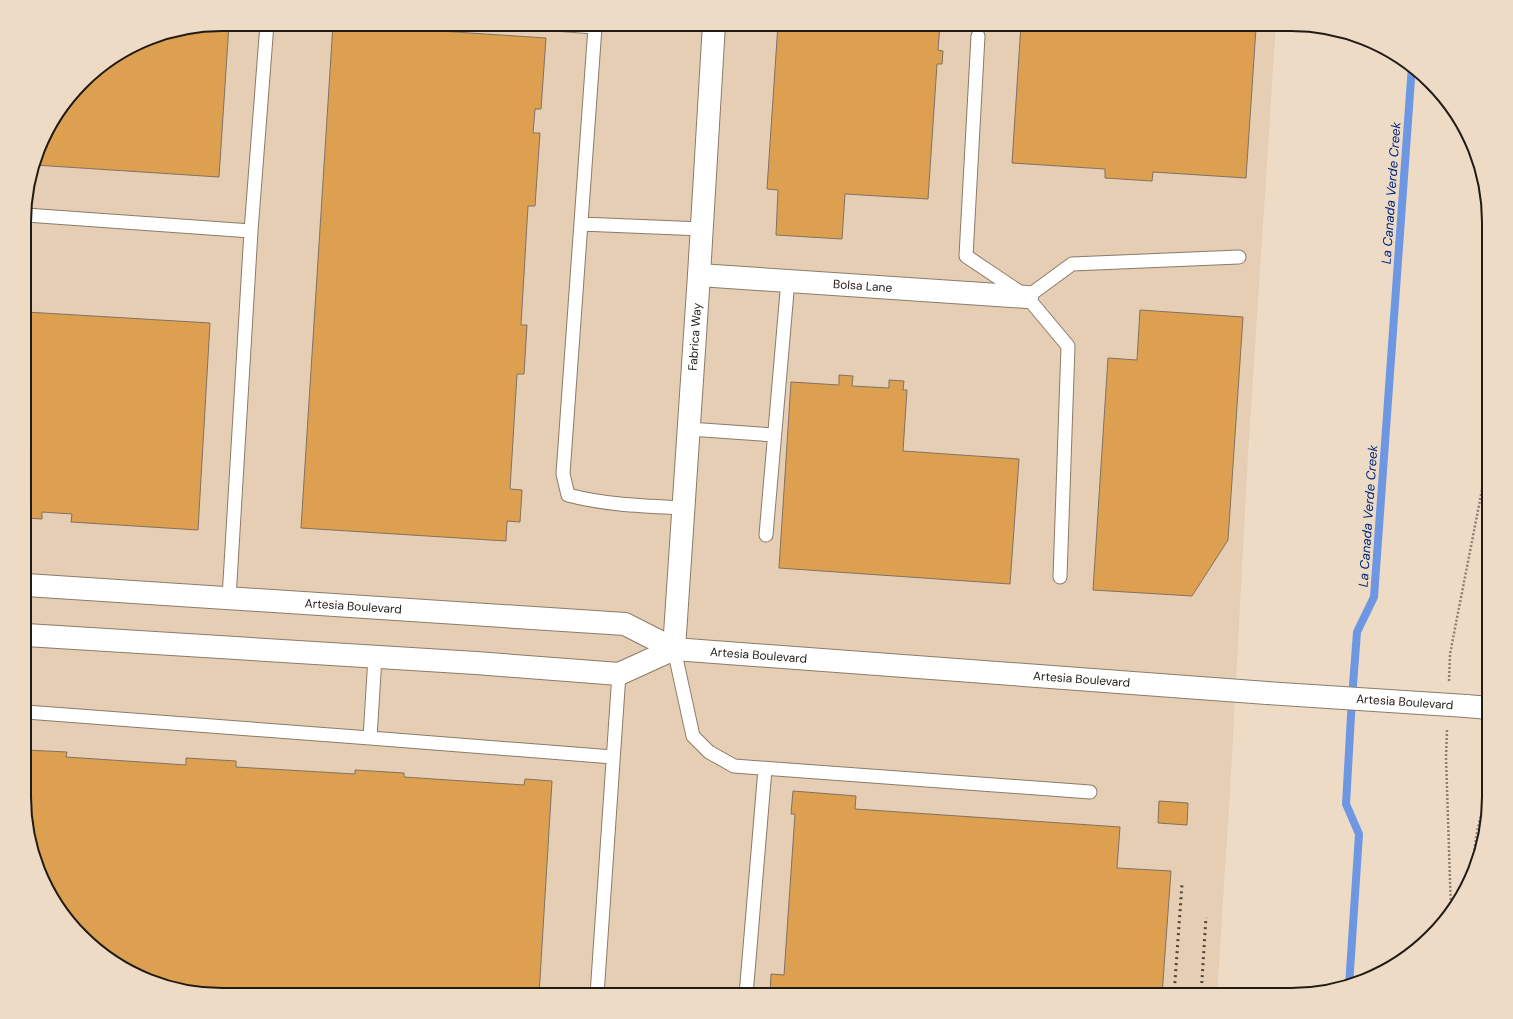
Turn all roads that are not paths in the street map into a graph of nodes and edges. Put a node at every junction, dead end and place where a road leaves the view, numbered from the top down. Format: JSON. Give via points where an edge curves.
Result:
{"nodes":[{"id":1,"x":266,"y":31,"type":"edge"},
{"id":2,"x":597,"y":31,"type":"edge"},
{"id":3,"x":714,"y":31,"type":"edge"},
{"id":4,"x":978,"y":36,"type":"dead end"},
{"id":5,"x":31,"y":215,"type":"edge"},
{"id":6,"x":581,"y":224,"type":"junction"},
{"id":7,"x":702,"y":229,"type":"junction"},
{"id":8,"x":251,"y":231,"type":"junction"},
{"id":9,"x":1239,"y":258,"type":"dead end"},
{"id":10,"x":699,"y":275,"type":"junction"},
{"id":11,"x":788,"y":280,"type":"junction"},
{"id":12,"x":1027,"y":297,"type":"junction"},
{"id":13,"x":690,"y":429,"type":"junction"},
{"id":14,"x":774,"y":435,"type":"junction"},
{"id":15,"x":684,"y":508,"type":"junction"},
{"id":16,"x":766,"y":536,"type":"dead end"},
{"id":17,"x":1060,"y":577,"type":"dead end"},
{"id":18,"x":31,"y":585,"type":"edge"},
{"id":19,"x":229,"y":598,"type":"junction"},
{"id":20,"x":31,"y":635,"type":"edge"},
{"id":21,"x":674,"y":649,"type":"junction"},
{"id":22,"x":375,"y":657,"type":"junction"},
{"id":23,"x":618,"y":674,"type":"junction"},
{"id":24,"x":1482,"y":707,"type":"edge"},
{"id":25,"x":31,"y":712,"type":"edge"},
{"id":26,"x":370,"y":738,"type":"junction"},
{"id":27,"x":613,"y":757,"type":"junction"},
{"id":28,"x":765,"y":769,"type":"junction"},
{"id":29,"x":1090,"y":792,"type":"dead end"},
{"id":30,"x":597,"y":988,"type":"edge"},
{"id":31,"x":747,"y":988,"type":"edge"}],
"edges":[{"from":1,"to":8,"type":"lane"},
{"from":2,"to":6,"type":"lane"},
{"from":3,"to":7,"type":"main road","name":"Fabrica Way"},
{"from":4,"to":12,"type":"lane","via":[[966,256]]},
{"from":5,"to":8,"type":"lane"},
{"from":6,"to":7,"type":"lane"},
{"from":6,"to":15,"type":"lane","via":[[563,474],[568,495],[599,502]]},
{"from":7,"to":10,"type":"main road","name":"Fabrica Way"},
{"from":8,"to":19,"type":"lane"},
{"from":9,"to":12,"type":"lane","via":[[1072,264]]},
{"from":10,"to":11,"type":"main road","name":"Bolsa Lane"},
{"from":10,"to":13,"type":"main road","name":"Fabrica Way"},
{"from":11,"to":12,"type":"main road","name":"Bolsa Lane"},
{"from":11,"to":14,"type":"lane"},
{"from":12,"to":17,"type":"lane","via":[[1068,346]]},
{"from":13,"to":14,"type":"lane"},
{"from":13,"to":15,"type":"main road","name":"Fabrica Way"},
{"from":14,"to":16,"type":"lane"},
{"from":15,"to":21,"type":"main road","name":"Fabrica Way"},
{"from":18,"to":19,"type":"main road","name":"Artesia Boulevard"},
{"from":19,"to":21,"type":"main road","name":"Artesia Boulevard","via":[[625,624]]},
{"from":20,"to":22,"type":"main road","name":"Artesia Boulevard"},
{"from":21,"to":23,"type":"main road","name":"Artesia Boulevard"},
{"from":21,"to":24,"type":"main road","name":"Artesia Boulevard","bridge":true},
{"from":21,"to":28,"type":"lane","via":[[693,736],[709,752],[734,766]]},
{"from":22,"to":23,"type":"main road","name":"Artesia Boulevard"},
{"from":22,"to":26,"type":"lane"},
{"from":23,"to":27,"type":"lane"},
{"from":25,"to":26,"type":"lane"},
{"from":26,"to":27,"type":"lane"},
{"from":27,"to":30,"type":"lane"},
{"from":28,"to":29,"type":"lane"},
{"from":28,"to":31,"type":"lane"}]}
